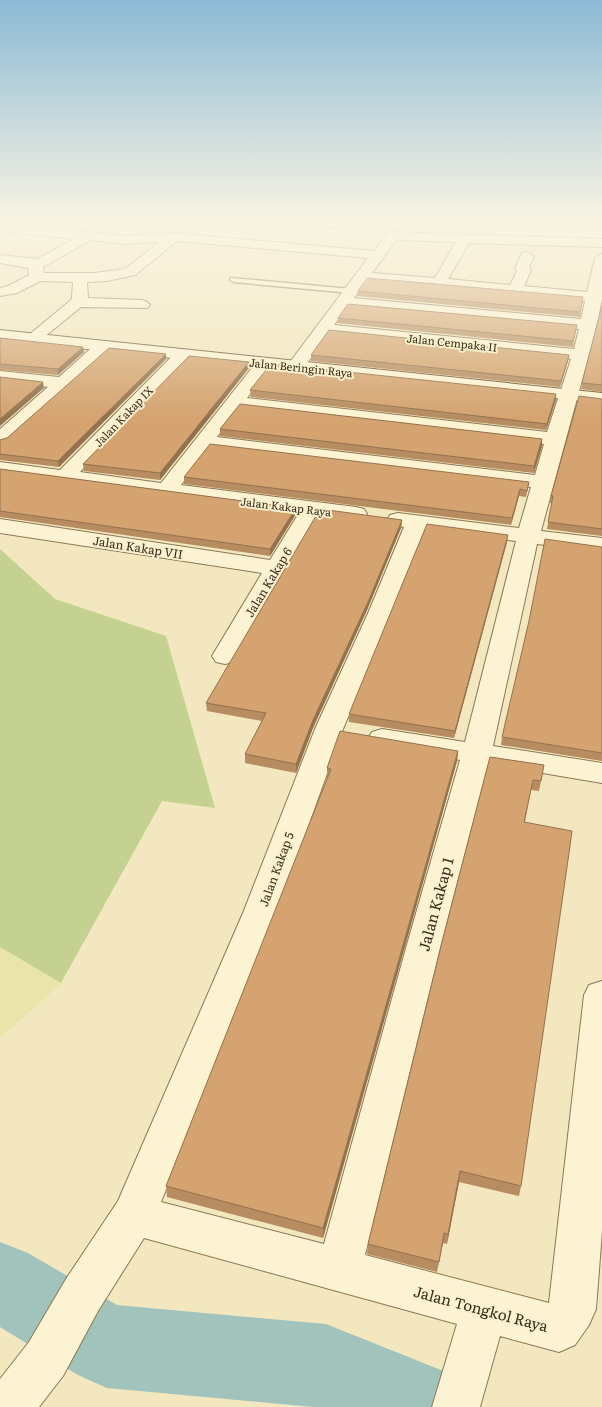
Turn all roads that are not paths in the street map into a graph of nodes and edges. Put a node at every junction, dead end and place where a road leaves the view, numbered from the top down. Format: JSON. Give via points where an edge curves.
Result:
{"nodes":[{"id":1,"x":16,"y":287,"type":"edge"},
{"id":2,"x":80,"y":287,"type":"edge"},
{"id":3,"x":281,"y":287,"type":"edge"},
{"id":4,"x":354,"y":287,"type":"edge"},
{"id":5,"x":479,"y":287,"type":"edge"},
{"id":6,"x":517,"y":287,"type":"edge"},
{"id":7,"x":599,"y":287,"type":"edge"},
{"id":8,"x":515,"y":290,"type":"junction"},
{"id":9,"x":0,"y":292,"type":"edge"},
{"id":10,"x":347,"y":296,"type":"junction"},
{"id":11,"x":597,"y":300,"type":"edge"},
{"id":12,"x":77,"y":302,"type":"junction"},
{"id":13,"x":142,"y":305,"type":"dead end"},
{"id":14,"x":588,"y":326,"type":"junction"},
{"id":15,"x":323,"y":329,"type":"junction"},
{"id":16,"x":0,"y":335,"type":"edge"},
{"id":17,"x":32,"y":338,"type":"junction"},
{"id":18,"x":104,"y":346,"type":"junction"},
{"id":19,"x":182,"y":355,"type":"junction"},
{"id":20,"x":582,"y":355,"type":"junction"},
{"id":21,"x":265,"y":363,"type":"junction"},
{"id":22,"x":296,"y":366,"type":"junction"},
{"id":23,"x":0,"y":376,"type":"edge"},
{"id":24,"x":62,"y":383,"type":"junction"},
{"id":25,"x":568,"y":395,"type":"junction"},
{"id":26,"x":602,"y":398,"type":"edge"},
{"id":27,"x":234,"y":402,"type":"junction"},
{"id":28,"x":0,"y":415,"type":"edge"},
{"id":29,"x":23,"y":418,"type":"junction"},
{"id":30,"x":0,"y":439,"type":"edge"},
{"id":31,"x":555,"y":439,"type":"junction"},
{"id":32,"x":203,"y":441,"type":"junction"},
{"id":33,"x":0,"y":468,"type":"edge"},
{"id":34,"x":64,"y":477,"type":"junction"},
{"id":35,"x":543,"y":482,"type":"junction"},
{"id":36,"x":166,"y":490,"type":"junction"},
{"id":37,"x":312,"y":509,"type":"junction"},
{"id":38,"x":417,"y":522,"type":"junction"},
{"id":39,"x":0,"y":526,"type":"edge"},
{"id":40,"x":528,"y":536,"type":"junction"},
{"id":41,"x":602,"y":546,"type":"edge"},
{"id":42,"x":276,"y":568,"type":"junction"},
{"id":43,"x":225,"y":656,"type":"dead end"},
{"id":44,"x":329,"y":729,"type":"junction"},
{"id":45,"x":477,"y":752,"type":"junction"},
{"id":46,"x":602,"y":773,"type":"edge"},
{"id":47,"x":602,"y":995,"type":"edge"},
{"id":48,"x":134,"y":1215,"type":"junction"},
{"id":49,"x":338,"y":1270,"type":"junction"},
{"id":50,"x":484,"y":1309,"type":"junction"},
{"id":51,"x":9,"y":1407,"type":"edge"},
{"id":52,"x":456,"y":1407,"type":"edge"}],
"edges":[{"from":1,"to":9,"type":"street"},
{"from":2,"to":12,"type":"street"},
{"from":3,"to":10,"type":"lane"},
{"from":4,"to":10,"type":"street"},
{"from":5,"to":8,"type":"street"},
{"from":6,"to":8,"type":"street"},
{"from":7,"to":11,"type":"street","name":"Jalan Kakap 1"},
{"from":8,"to":11,"type":"street"},
{"from":10,"to":14,"type":"street"},
{"from":10,"to":15,"type":"street"},
{"from":11,"to":14,"type":"street","name":"Jalan Kakap 1"},
{"from":12,"to":13,"type":"street"},
{"from":12,"to":17,"type":"street"},
{"from":14,"to":20,"type":"street","name":"Jalan Kakap 1"},
{"from":15,"to":20,"type":"street","name":"Jalan Cempaka II"},
{"from":15,"to":22,"type":"street"},
{"from":16,"to":17,"type":"street","name":"Jalan Beringin Raya"},
{"from":17,"to":18,"type":"street","name":"Jalan Beringin Raya"},
{"from":18,"to":19,"type":"street","name":"Jalan Beringin Raya"},
{"from":18,"to":24,"type":"street"},
{"from":19,"to":21,"type":"street","name":"Jalan Beringin Raya"},
{"from":19,"to":34,"type":"street","name":"Jalan Kakap IX"},
{"from":20,"to":25,"type":"street","name":"Jalan Kakap 1"},
{"from":21,"to":22,"type":"street","name":"Jalan Beringin Raya"},
{"from":21,"to":27,"type":"street"},
{"from":22,"to":25,"type":"street","name":"Jalan Beringin Raya"},
{"from":23,"to":24,"type":"street"},
{"from":24,"to":29,"type":"street"},
{"from":25,"to":26,"type":"street","name":"Jalan Beringin Raya"},
{"from":25,"to":31,"type":"street","name":"Jalan Kakap 1"},
{"from":27,"to":31,"type":"street"},
{"from":27,"to":32,"type":"street"},
{"from":28,"to":29,"type":"street"},
{"from":29,"to":30,"type":"street"},
{"from":31,"to":35,"type":"street","name":"Jalan Kakap 1"},
{"from":32,"to":35,"type":"street"},
{"from":32,"to":36,"type":"street"},
{"from":33,"to":34,"type":"street","name":"Jalan Kakap Raya"},
{"from":34,"to":36,"type":"street","name":"Jalan Kakap Raya"},
{"from":35,"to":40,"type":"street","name":"Jalan Kakap 1"},
{"from":36,"to":37,"type":"street","name":"Jalan Kakap Raya"},
{"from":37,"to":38,"type":"street","name":"Jalan Kakap Raya"},
{"from":37,"to":42,"type":"street","name":"Jalan Kakap 6"},
{"from":38,"to":40,"type":"street","name":"Jalan Kakap Raya"},
{"from":38,"to":44,"type":"street","name":"Jalan Kakap 5"},
{"from":39,"to":42,"type":"street","name":"Jalan Kakap VII"},
{"from":40,"to":41,"type":"street","name":"Jalan Kakap Raya"},
{"from":40,"to":45,"type":"street","name":"Jalan Kakap 1"},
{"from":42,"to":43,"type":"street","name":"Jalan Kakap 6"},
{"from":44,"to":45,"type":"street"},
{"from":44,"to":48,"type":"street","name":"Jalan Kakap 5","via":[[260,914]]},
{"from":45,"to":46,"type":"street"},
{"from":45,"to":49,"type":"street","name":"Jalan Kakap 1"},
{"from":47,"to":50,"type":"street","name":"Jalan Tongkol Raya","via":[[573,1309],[559,1328]]},
{"from":48,"to":49,"type":"street","name":"Jalan Tongkol Raya"},
{"from":48,"to":51,"type":"street","name":"Jalan Kakap 5","via":[[82,1295],[46,1359]]},
{"from":49,"to":50,"type":"street","name":"Jalan Tongkol Raya"},
{"from":50,"to":52,"type":"street"}]}
